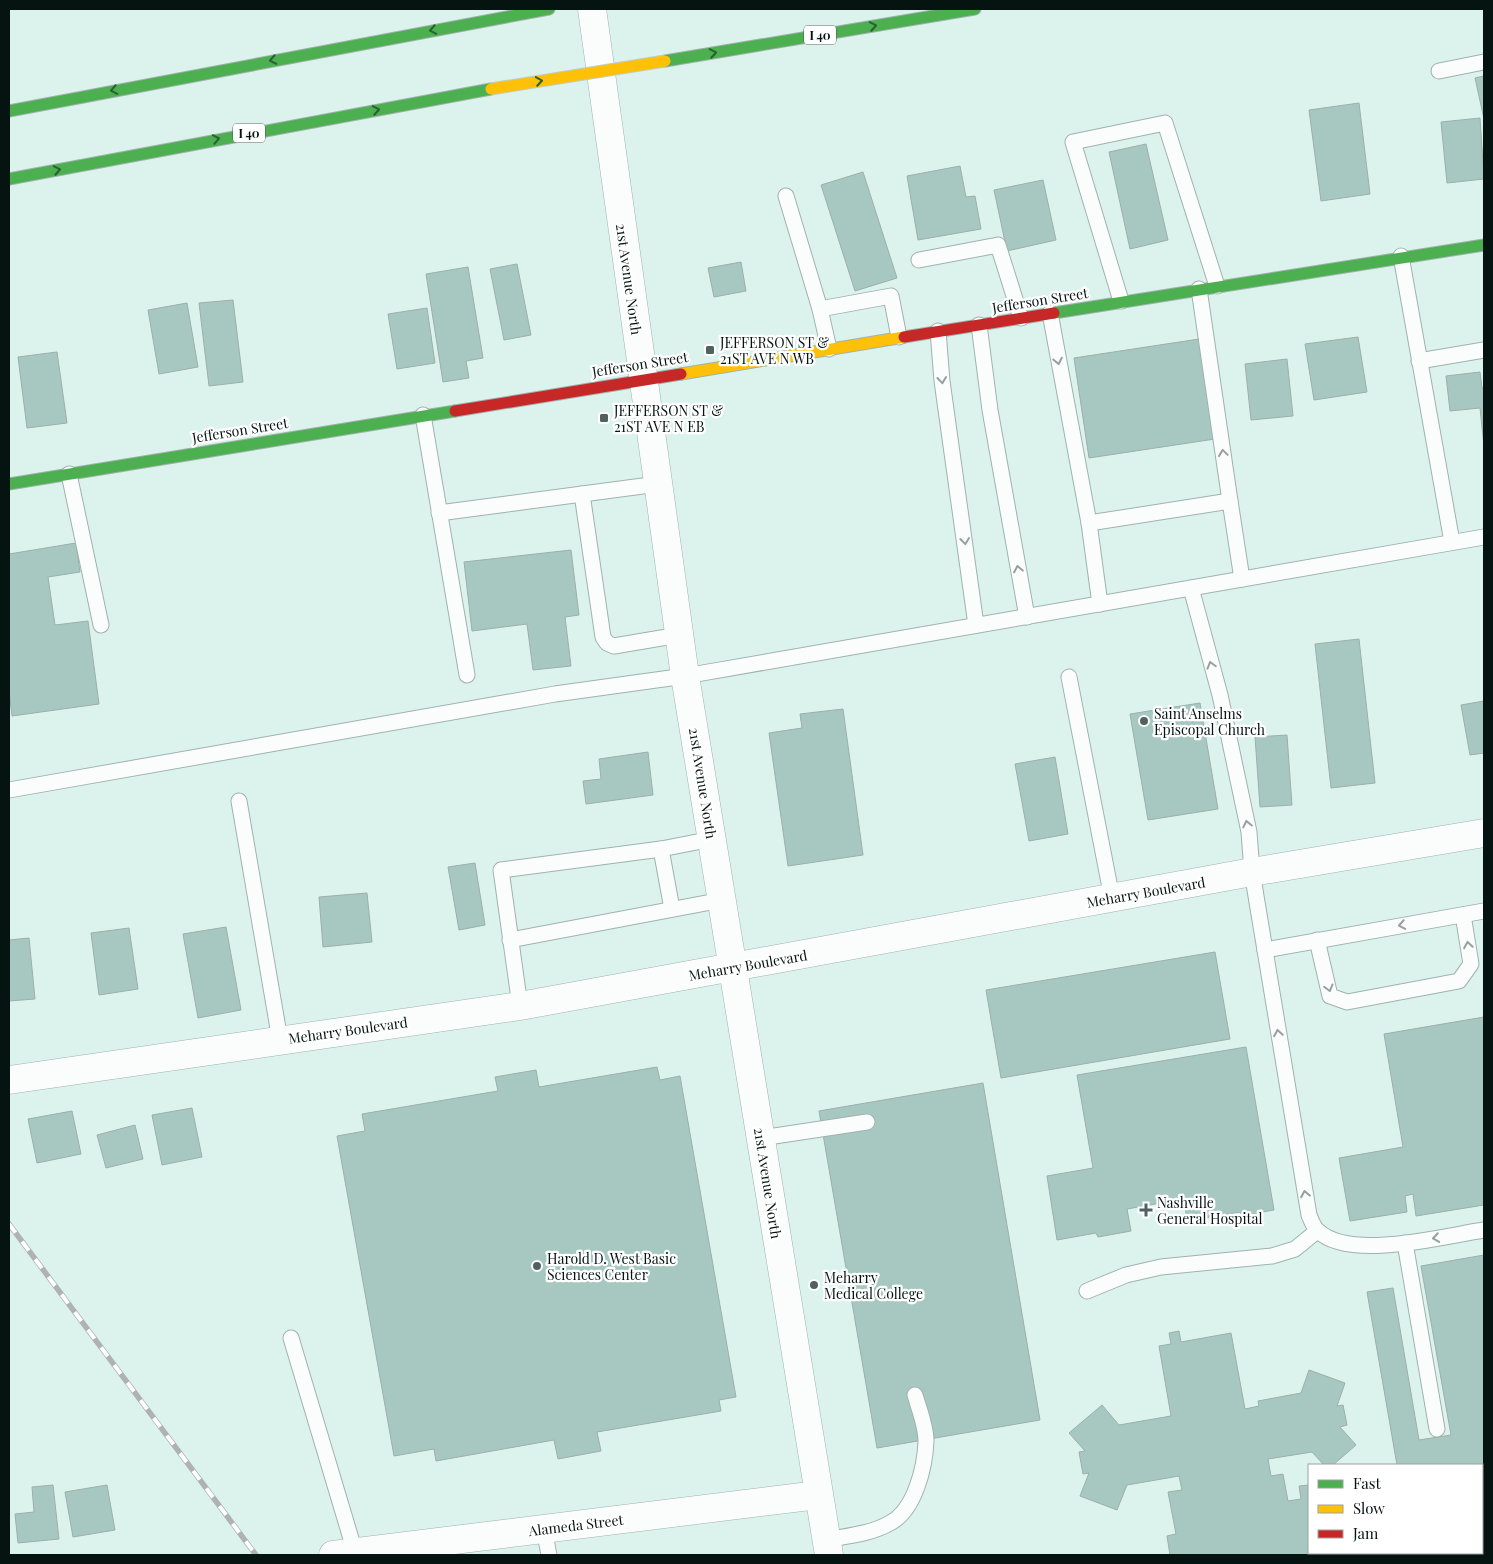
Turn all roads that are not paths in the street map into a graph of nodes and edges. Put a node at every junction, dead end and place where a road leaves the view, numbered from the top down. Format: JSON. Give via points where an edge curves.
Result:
{"nodes":[{"id":1,"x":549,"y":9,"type":"edge"},
{"id":2,"x":592,"y":9,"type":"edge"},
{"id":3,"x":975,"y":9,"type":"edge"},
{"id":4,"x":1484,"y":62,"type":"edge"},
{"id":5,"x":1439,"y":71,"type":"dead end"},
{"id":6,"x":9,"y":111,"type":"edge"},
{"id":7,"x":9,"y":179,"type":"edge"},
{"id":8,"x":786,"y":196,"type":"dead end"},
{"id":9,"x":1484,"y":245,"type":"edge"},
{"id":10,"x":1400,"y":256,"type":"junction"},
{"id":11,"x":919,"y":260,"type":"dead end"},
{"id":12,"x":1217,"y":286,"type":"junction"},
{"id":13,"x":1199,"y":289,"type":"junction"},
{"id":14,"x":1121,"y":302,"type":"junction"},
{"id":15,"x":820,"y":309,"type":"junction"},
{"id":16,"x":1050,"y":313,"type":"junction"},
{"id":17,"x":1021,"y":318,"type":"junction"},
{"id":18,"x":979,"y":325,"type":"junction"},
{"id":19,"x":938,"y":331,"type":"junction"},
{"id":20,"x":899,"y":338,"type":"junction"},
{"id":21,"x":829,"y":349,"type":"junction"},
{"id":22,"x":1484,"y":350,"type":"edge"},
{"id":23,"x":1419,"y":361,"type":"junction"},
{"id":24,"x":643,"y":379,"type":"junction"},
{"id":25,"x":423,"y":415,"type":"junction"},
{"id":26,"x":69,"y":474,"type":"junction"},
{"id":27,"x":9,"y":484,"type":"edge"},
{"id":28,"x":658,"y":484,"type":"junction"},
{"id":29,"x":582,"y":494,"type":"junction"},
{"id":30,"x":1230,"y":501,"type":"junction"},
{"id":31,"x":439,"y":513,"type":"junction"},
{"id":32,"x":1089,"y":524,"type":"junction"},
{"id":33,"x":1484,"y":537,"type":"edge"},
{"id":34,"x":1452,"y":542,"type":"junction"},
{"id":35,"x":1242,"y":579,"type":"junction"},
{"id":36,"x":1191,"y":588,"type":"junction"},
{"id":37,"x":1100,"y":604,"type":"junction"},
{"id":38,"x":1027,"y":617,"type":"junction"},
{"id":39,"x":101,"y":625,"type":"dead end"},
{"id":40,"x":976,"y":625,"type":"junction"},
{"id":41,"x":679,"y":635,"type":"junction"},
{"id":42,"x":467,"y":675,"type":"dead end"},
{"id":43,"x":685,"y":676,"type":"junction"},
{"id":44,"x":1069,"y":677,"type":"dead end"},
{"id":45,"x":9,"y":790,"type":"edge"},
{"id":46,"x":239,"y":801,"type":"dead end"},
{"id":47,"x":1484,"y":833,"type":"edge"},
{"id":48,"x":712,"y":839,"type":"junction"},
{"id":49,"x":661,"y":848,"type":"junction"},
{"id":50,"x":1252,"y":872,"type":"junction"},
{"id":51,"x":1112,"y":898,"type":"junction"},
{"id":52,"x":722,"y":900,"type":"junction"},
{"id":53,"x":672,"y":909,"type":"junction"},
{"id":54,"x":1484,"y":911,"type":"edge"},
{"id":55,"x":1463,"y":915,"type":"junction"},
{"id":56,"x":510,"y":940,"type":"junction"},
{"id":57,"x":1317,"y":940,"type":"junction"},
{"id":58,"x":1265,"y":950,"type":"junction"},
{"id":59,"x":733,"y":968,"type":"junction"},
{"id":60,"x":520,"y":1006,"type":"junction"},
{"id":61,"x":280,"y":1040,"type":"junction"},
{"id":62,"x":9,"y":1080,"type":"edge"},
{"id":63,"x":867,"y":1122,"type":"dead end"},
{"id":64,"x":761,"y":1138,"type":"junction"},
{"id":65,"x":1484,"y":1230,"type":"edge"},
{"id":66,"x":1317,"y":1231,"type":"junction"},
{"id":67,"x":1404,"y":1243,"type":"junction"},
{"id":68,"x":1087,"y":1291,"type":"dead end"},
{"id":69,"x":291,"y":1338,"type":"dead end"},
{"id":70,"x":915,"y":1395,"type":"dead end"},
{"id":71,"x":1437,"y":1429,"type":"dead end"},
{"id":72,"x":818,"y":1495,"type":"junction"},
{"id":73,"x":546,"y":1542,"type":"edge"},
{"id":74,"x":828,"y":1548,"type":"edge"},
{"id":75,"x":400,"y":1551,"type":"edge"},
{"id":76,"x":344,"y":1554,"type":"edge"}],
"edges":[{"from":1,"to":6,"type":"main road","one_way":true},
{"from":2,"to":24,"type":"street","name":"21st Avenue North"},
{"from":7,"to":3,"type":"main road","number":"I 40","one_way":true,"bridge":true,"via":[[491,89]]},
{"from":4,"to":5,"type":"lane"},
{"from":8,"to":15,"type":"lane"},
{"from":9,"to":10,"type":"main road","name":"Jefferson Street"},
{"from":10,"to":12,"type":"main road","name":"Jefferson Street"},
{"from":10,"to":23,"type":"lane"},
{"from":11,"to":17,"type":"lane","via":[[998,245]]},
{"from":12,"to":13,"type":"main road","name":"Jefferson Street"},
{"from":12,"to":14,"type":"lane","via":[[1165,123],[1073,142]]},
{"from":13,"to":14,"type":"main road","name":"Jefferson Street"},
{"from":30,"to":13,"type":"lane","one_way":true},
{"from":14,"to":16,"type":"main road","name":"Jefferson Street"},
{"from":15,"to":20,"type":"lane","via":[[891,296]]},
{"from":15,"to":21,"type":"lane"},
{"from":16,"to":17,"type":"main road","name":"Jefferson Street"},
{"from":16,"to":32,"type":"lane","one_way":true},
{"from":17,"to":18,"type":"main road","name":"Jefferson Street"},
{"from":18,"to":19,"type":"main road","name":"Jefferson Street"},
{"from":38,"to":18,"type":"lane","one_way":true,"via":[[990,410]]},
{"from":19,"to":20,"type":"main road","name":"Jefferson Street"},
{"from":19,"to":40,"type":"lane","one_way":true},
{"from":20,"to":21,"type":"main road","name":"Jefferson Street"},
{"from":21,"to":24,"type":"main road","name":"Jefferson Street"},
{"from":22,"to":23,"type":"lane"},
{"from":23,"to":34,"type":"lane"},
{"from":24,"to":25,"type":"main road","name":"Jefferson Street"},
{"from":24,"to":28,"type":"street","name":"21st Avenue North"},
{"from":25,"to":26,"type":"main road","name":"Jefferson Street"},
{"from":25,"to":31,"type":"lane"},
{"from":26,"to":27,"type":"main road","name":"Jefferson Street"},
{"from":26,"to":39,"type":"lane"},
{"from":28,"to":29,"type":"lane"},
{"from":28,"to":41,"type":"street","name":"21st Avenue North"},
{"from":29,"to":31,"type":"lane"},
{"from":29,"to":41,"type":"lane","via":[[603,637],[607,643],[614,646]]},
{"from":30,"to":32,"type":"lane"},
{"from":30,"to":35,"type":"lane"},
{"from":31,"to":42,"type":"lane"},
{"from":32,"to":37,"type":"lane"},
{"from":33,"to":34,"type":"lane"},
{"from":34,"to":35,"type":"lane"},
{"from":35,"to":36,"type":"lane"},
{"from":36,"to":37,"type":"lane"},
{"from":50,"to":36,"type":"lane","one_way":true,"via":[[1249,832],[1220,695]]},
{"from":37,"to":38,"type":"lane"},
{"from":38,"to":40,"type":"lane"},
{"from":40,"to":43,"type":"lane"},
{"from":41,"to":43,"type":"street","name":"21st Avenue North"},
{"from":43,"to":45,"type":"lane","via":[[555,694]]},
{"from":43,"to":48,"type":"street","name":"21st Avenue North"},
{"from":44,"to":51,"type":"lane"},
{"from":46,"to":61,"type":"lane"},
{"from":47,"to":50,"type":"street","name":"Meharry Boulevard"},
{"from":48,"to":49,"type":"lane"},
{"from":48,"to":52,"type":"street","name":"21st Avenue North"},
{"from":49,"to":53,"type":"lane"},
{"from":49,"to":56,"type":"lane","via":[[501,870]]},
{"from":50,"to":51,"type":"street","name":"Meharry Boulevard"},
{"from":50,"to":58,"type":"lane"},
{"from":51,"to":59,"type":"street","name":"Meharry Boulevard"},
{"from":52,"to":53,"type":"lane"},
{"from":52,"to":59,"type":"street","name":"21st Avenue North"},
{"from":53,"to":56,"type":"lane"},
{"from":54,"to":55,"type":"lane"},
{"from":55,"to":57,"type":"lane","one_way":true},
{"from":57,"to":55,"type":"lane","one_way":true,"via":[[1330,996],[1347,1002],[1459,981],[1471,964]]},
{"from":56,"to":60,"type":"lane"},
{"from":57,"to":58,"type":"lane"},
{"from":66,"to":58,"type":"lane","one_way":true,"via":[[1304,1193]]},
{"from":59,"to":60,"type":"street","name":"Meharry Boulevard"},
{"from":59,"to":64,"type":"street","name":"21st Avenue North"},
{"from":60,"to":61,"type":"street","name":"Meharry Boulevard"},
{"from":61,"to":62,"type":"street","name":"Meharry Boulevard"},
{"from":63,"to":64,"type":"lane"},
{"from":64,"to":72,"type":"street","name":"21st Avenue North"},
{"from":65,"to":67,"type":"lane","one_way":true},
{"from":66,"to":67,"type":"lane","via":[[1331,1240],[1349,1244],[1376,1247]]},
{"from":66,"to":68,"type":"lane","via":[[1295,1249],[1272,1256],[1161,1267],[1126,1275]]},
{"from":67,"to":71,"type":"lane"},
{"from":69,"to":76,"type":"lane"},
{"from":70,"to":74,"type":"lane","via":[[926,1440],[916,1487],[907,1509],[892,1522]]},
{"from":72,"to":73,"type":"street","name":"Alameda Street"},
{"from":72,"to":74,"type":"street","name":"21st Avenue North"},
{"from":73,"to":75,"type":"street","name":"Alameda Street"},
{"from":75,"to":76,"type":"street","name":"Alameda Street"}]}
